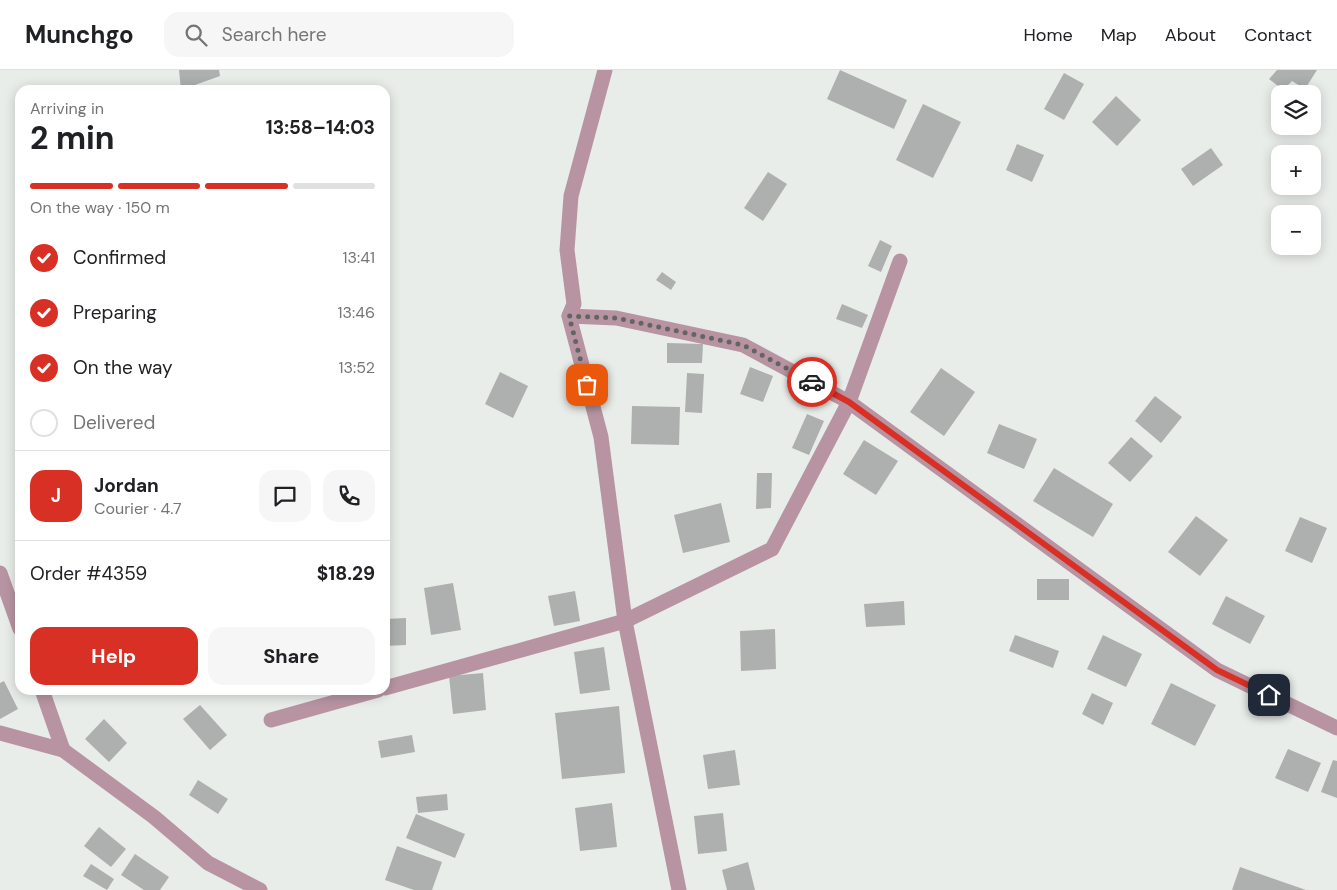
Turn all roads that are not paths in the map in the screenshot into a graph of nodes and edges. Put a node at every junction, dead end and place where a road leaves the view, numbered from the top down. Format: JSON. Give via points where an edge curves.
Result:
{"nodes":[{"id":1,"x":605,"y":70,"type":"edge"},
{"id":2,"x":900,"y":261,"type":"dead end"},
{"id":3,"x":569,"y":316,"type":"junction"},
{"id":4,"x":849,"y":402,"type":"junction"},
{"id":5,"x":0,"y":573,"type":"edge"},
{"id":6,"x":15,"y":615,"type":"edge"},
{"id":7,"x":625,"y":621,"type":"junction"},
{"id":8,"x":390,"y":687,"type":"edge"},
{"id":9,"x":44,"y":695,"type":"edge"},
{"id":10,"x":360,"y":695,"type":"edge"},
{"id":11,"x":271,"y":720,"type":"dead end"},
{"id":12,"x":1337,"y":728,"type":"edge"},
{"id":13,"x":0,"y":733,"type":"edge"},
{"id":14,"x":63,"y":750,"type":"junction"},
{"id":15,"x":260,"y":890,"type":"edge"},
{"id":16,"x":679,"y":890,"type":"edge"}],
"edges":[{"from":1,"to":3,"type":"street","via":[[572,196],[567,250],[574,304]]},
{"from":2,"to":4,"type":"street"},
{"from":3,"to":4,"type":"street","via":[[616,318],[743,345]]},
{"from":3,"to":7,"type":"street","via":[[601,437]]},
{"from":4,"to":7,"type":"street","via":[[772,549]]},
{"from":4,"to":12,"type":"street","via":[[1217,670]]},
{"from":5,"to":6,"type":"street"},
{"from":7,"to":8,"type":"street"},
{"from":7,"to":16,"type":"street"},
{"from":9,"to":14,"type":"street"},
{"from":10,"to":11,"type":"street"},
{"from":13,"to":14,"type":"street"},
{"from":14,"to":15,"type":"street","via":[[154,817],[208,862]]}]}
